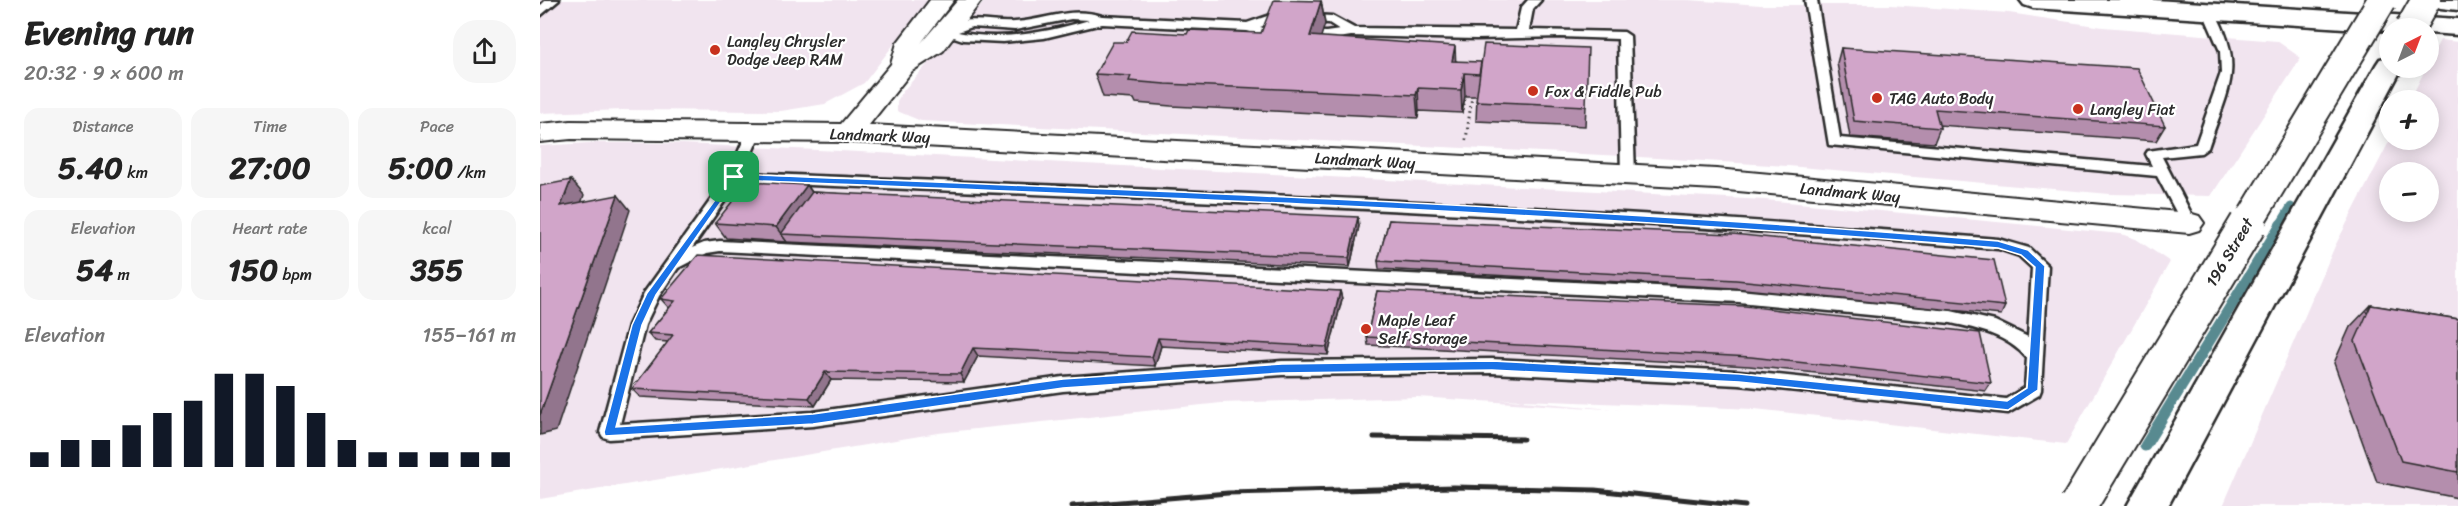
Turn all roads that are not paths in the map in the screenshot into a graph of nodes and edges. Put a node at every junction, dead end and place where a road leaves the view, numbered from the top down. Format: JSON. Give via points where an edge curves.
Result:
{"nodes":[{"id":1,"x":553,"y":0,"type":"edge"},
{"id":2,"x":942,"y":0,"type":"edge"},
{"id":3,"x":970,"y":0,"type":"edge"},
{"id":4,"x":1811,"y":0,"type":"edge"},
{"id":5,"x":2033,"y":0,"type":"edge"},
{"id":6,"x":2382,"y":0,"type":"edge"},
{"id":7,"x":2425,"y":0,"type":"edge"},
{"id":8,"x":2458,"y":2,"type":"edge"},
{"id":9,"x":1527,"y":3,"type":"edge"},
{"id":10,"x":540,"y":12,"type":"edge"},
{"id":11,"x":2209,"y":12,"type":"junction"},
{"id":12,"x":2415,"y":18,"type":"edge"},
{"id":13,"x":2458,"y":27,"type":"edge"},
{"id":14,"x":945,"y":32,"type":"junction"},
{"id":15,"x":1522,"y":33,"type":"junction"},
{"id":16,"x":903,"y":66,"type":"junction"},
{"id":17,"x":2383,"y":78,"type":"edge"},
{"id":18,"x":754,"y":132,"type":"junction"},
{"id":19,"x":540,"y":133,"type":"edge"},
{"id":20,"x":848,"y":133,"type":"junction"},
{"id":21,"x":2162,"y":172,"type":"junction"},
{"id":22,"x":1628,"y":174,"type":"junction"},
{"id":23,"x":734,"y":177,"type":"junction"},
{"id":24,"x":2189,"y":223,"type":"joint"},
{"id":25,"x":673,"y":265,"type":"junction"},
{"id":26,"x":2035,"y":356,"type":"junction"},
{"id":27,"x":2078,"y":506,"type":"edge"},
{"id":28,"x":2147,"y":506,"type":"edge"}],
"edges":[{"from":1,"to":10,"type":"lane"},
{"from":2,"to":16,"type":"street","via":[[909,43]]},
{"from":3,"to":14,"type":"street"},
{"from":4,"to":21,"type":"lane","via":[[1834,142]]},
{"from":5,"to":11,"type":"main road"},
{"from":6,"to":27,"type":"main road","name":"196 Street","bridge":true},
{"from":7,"to":8,"type":"main road"},
{"from":7,"to":12,"type":"main road","bridge":true},
{"from":9,"to":15,"type":"lane"},
{"from":11,"to":13,"type":"main road"},
{"from":11,"to":21,"type":"lane","via":[[2226,51],[2227,73],[2201,148],[2153,154]]},
{"from":14,"to":15,"type":"lane","via":[[958,37],[1007,39],[1101,20],[1248,27],[1267,33],[1326,36],[1351,32],[1476,36]]},
{"from":14,"to":16,"type":"street","via":[[934,46]]},
{"from":15,"to":22,"type":"lane","via":[[1624,36]]},
{"from":16,"to":20,"type":"street"},
{"from":17,"to":28,"type":"main road"},
{"from":18,"to":19,"type":"street","name":"Landmark Way"},
{"from":18,"to":20,"type":"street","name":"Landmark Way"},
{"from":18,"to":23,"type":"lane"},
{"from":20,"to":22,"type":"street","name":"Landmark Way"},
{"from":21,"to":24,"type":"lane"},
{"from":22,"to":24,"type":"street","name":"Landmark Way"},
{"from":23,"to":25,"type":"lane"},
{"from":23,"to":26,"type":"lane","via":[[1332,201],[1762,225],[1998,244],[2024,252],[2040,266]]},
{"from":25,"to":26,"type":"lane","via":[[704,249],[720,246],[1739,296],[1951,317],[1989,325],[2023,342]]},
{"from":25,"to":26,"type":"lane","via":[[652,293],[637,325],[609,432],[813,419],[1063,384],[1282,368],[1492,366],[1739,378],[2008,406],[2033,390]]}]}
